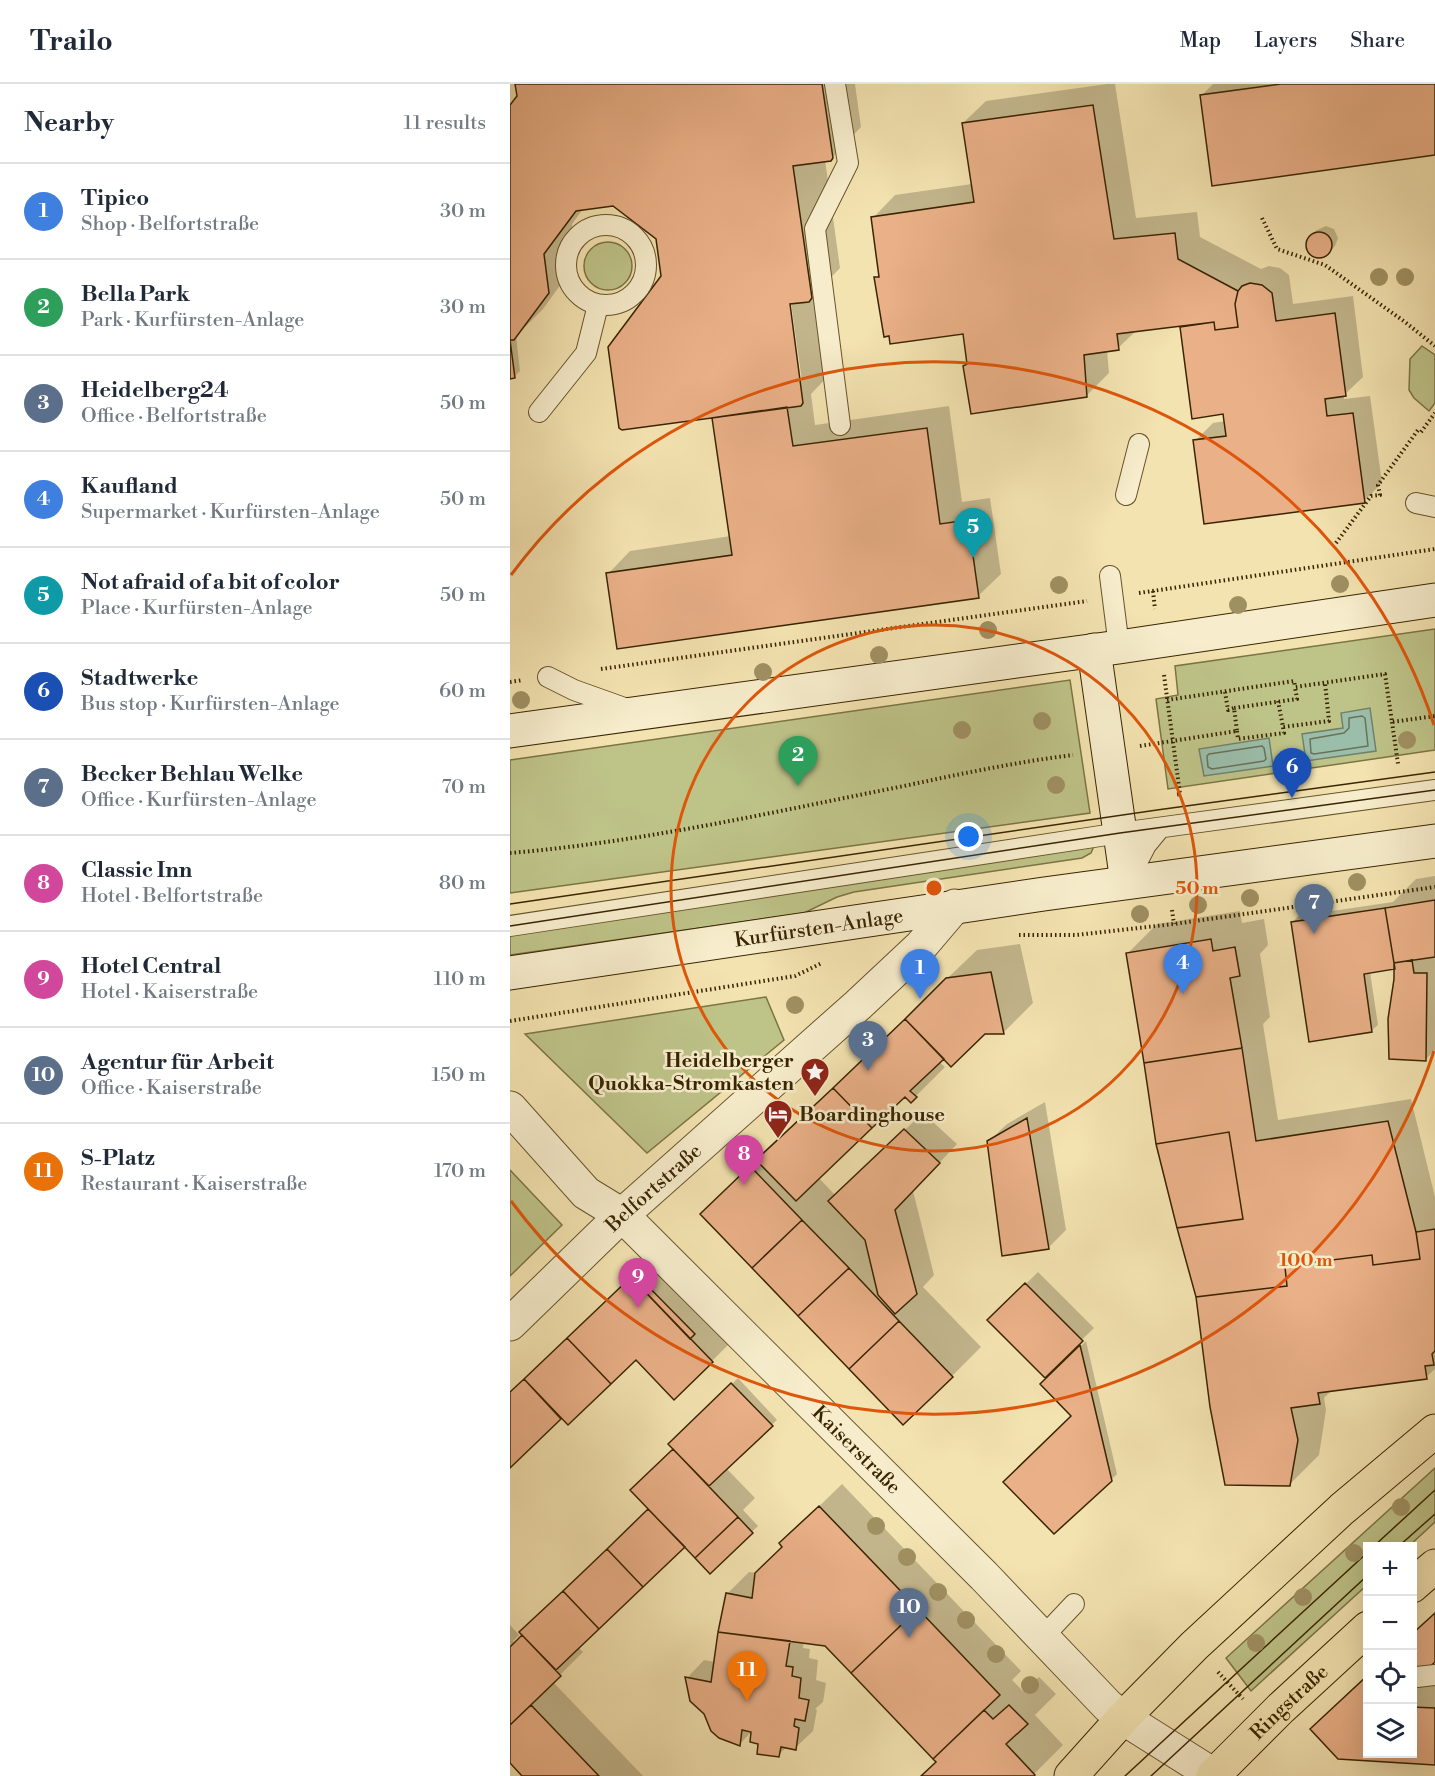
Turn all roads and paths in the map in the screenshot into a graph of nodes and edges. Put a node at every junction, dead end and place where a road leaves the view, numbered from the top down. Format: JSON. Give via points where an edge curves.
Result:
{"nodes":[{"id":1,"x":835,"y":84,"type":"edge"},
{"id":2,"x":1262,"y":218,"type":"dead end"},
{"id":3,"x":598,"y":305,"type":"junction"},
{"id":4,"x":1435,"y":346,"type":"edge"},
{"id":5,"x":539,"y":412,"type":"dead end"},
{"id":6,"x":1435,"y":413,"type":"edge"},
{"id":7,"x":840,"y":425,"type":"dead end"},
{"id":8,"x":1139,"y":444,"type":"dead end"},
{"id":9,"x":1126,"y":495,"type":"dead end"},
{"id":10,"x":1336,"y":543,"type":"dead end"},
{"id":11,"x":1435,"y":549,"type":"edge"},
{"id":12,"x":1110,"y":576,"type":"dead end"},
{"id":13,"x":1153,"y":591,"type":"junction"},
{"id":14,"x":1111,"y":598,"type":"junction"},
{"id":15,"x":1435,"y":600,"type":"edge"},
{"id":16,"x":1159,"y":640,"type":"junction"},
{"id":17,"x":1106,"y":649,"type":"junction"},
{"id":18,"x":548,"y":677,"type":"junction"},
{"id":19,"x":510,"y":682,"type":"edge"},
{"id":20,"x":1324,"y":683,"type":"junction"},
{"id":21,"x":1295,"y":687,"type":"junction"},
{"id":22,"x":1225,"y":692,"type":"junction"},
{"id":23,"x":1167,"y":700,"type":"junction"},
{"id":24,"x":1278,"y":701,"type":"junction"},
{"id":25,"x":1234,"y":708,"type":"junction"},
{"id":26,"x":641,"y":714,"type":"junction"},
{"id":27,"x":1435,"y":716,"type":"edge"},
{"id":28,"x":1392,"y":722,"type":"junction"},
{"id":29,"x":1283,"y":727,"type":"junction"},
{"id":30,"x":510,"y":731,"type":"edge"},
{"id":31,"x":1237,"y":731,"type":"junction"},
{"id":32,"x":1172,"y":741,"type":"junction"},
{"id":33,"x":1108,"y":750,"type":"junction"},
{"id":34,"x":1398,"y":764,"type":"dead end"},
{"id":35,"x":1435,"y":789,"type":"edge"},
{"id":36,"x":1160,"y":828,"type":"junction"},
{"id":37,"x":1120,"y":833,"type":"junction"},
{"id":38,"x":1435,"y":841,"type":"edge"},
{"id":39,"x":510,"y":853,"type":"edge"},
{"id":40,"x":1167,"y":876,"type":"junction"},
{"id":41,"x":1126,"y":882,"type":"junction"},
{"id":42,"x":1435,"y":886,"type":"edge"},
{"id":43,"x":955,"y":906,"type":"junction"},
{"id":44,"x":1174,"y":924,"type":"junction"},
{"id":45,"x":510,"y":926,"type":"edge"},
{"id":46,"x":1017,"y":935,"type":"dead end"},
{"id":47,"x":824,"y":963,"type":"dead end"},
{"id":48,"x":510,"y":973,"type":"edge"},
{"id":49,"x":510,"y":1021,"type":"edge"},
{"id":50,"x":510,"y":1108,"type":"edge"},
{"id":51,"x":621,"y":1215,"type":"junction"},
{"id":52,"x":510,"y":1324,"type":"edge"},
{"id":53,"x":1435,"y":1431,"type":"edge"},
{"id":54,"x":1435,"y":1566,"type":"edge"},
{"id":55,"x":1417,"y":1582,"type":"edge"},
{"id":56,"x":1074,"y":1604,"type":"dead end"},
{"id":57,"x":1363,"y":1633,"type":"edge"},
{"id":58,"x":1042,"y":1638,"type":"junction"},
{"id":59,"x":1194,"y":1646,"type":"junction"},
{"id":60,"x":1281,"y":1708,"type":"junction"},
{"id":61,"x":1123,"y":1718,"type":"junction"},
{"id":62,"x":1071,"y":1776,"type":"edge"},
{"id":63,"x":1214,"y":1776,"type":"edge"}],
"edges":[{"from":1,"to":7,"type":"lane","via":[[849,163],[815,229]]},
{"from":2,"to":4,"type":"path","via":[[1276,249],[1325,265]]},
{"from":3,"to":3,"type":"lane","via":[[625,301],[644,281],[645,253],[628,231],[617,226],[604,224],[580,233],[566,255],[565,269],[575,292]]},
{"from":3,"to":5,"type":"lane","via":[[586,353]]},
{"from":6,"to":10,"type":"path","via":[[1378,485],[1380,495],[1371,496]]},
{"from":8,"to":9,"type":"lane"},
{"from":11,"to":13,"type":"path"},
{"from":12,"to":14,"type":"lane"},
{"from":13,"to":14,"type":"path"},
{"from":13,"to":16,"type":"path"},
{"from":14,"to":17,"type":"lane"},
{"from":14,"to":18,"type":"path"},
{"from":15,"to":16,"type":"main road"},
{"from":16,"to":17,"type":"main road"},
{"from":16,"to":23,"type":"path"},
{"from":17,"to":26,"type":"main road"},
{"from":17,"to":33,"type":"main road"},
{"from":18,"to":19,"type":"path"},
{"from":18,"to":26,"type":"lane"},
{"from":20,"to":21,"type":"path"},
{"from":20,"to":28,"type":"path","via":[[1384,674]]},
{"from":20,"to":29,"type":"path","via":[[1329,721]]},
{"from":21,"to":22,"type":"path","via":[[1294,681]]},
{"from":21,"to":24,"type":"path","via":[[1297,699]]},
{"from":22,"to":23,"type":"path"},
{"from":22,"to":25,"type":"path","via":[[1228,710]]},
{"from":23,"to":32,"type":"path"},
{"from":24,"to":25,"type":"path"},
{"from":24,"to":29,"type":"path"},
{"from":25,"to":31,"type":"path"},
{"from":26,"to":30,"type":"main road"},
{"from":27,"to":28,"type":"path"},
{"from":28,"to":34,"type":"path"},
{"from":29,"to":31,"type":"path","via":[[1284,733],[1238,739]]},
{"from":31,"to":32,"type":"path"},
{"from":32,"to":33,"type":"path"},
{"from":32,"to":36,"type":"path","via":[[1180,794],[1155,797]]},
{"from":33,"to":37,"type":"main road"},
{"from":33,"to":39,"type":"path","via":[[1011,764],[634,838]]},
{"from":35,"to":36,"type":"lane"},
{"from":36,"to":37,"type":"lane"},
{"from":36,"to":41,"type":"lane"},
{"from":37,"to":41,"type":"main road"},
{"from":37,"to":45,"type":"lane"},
{"from":38,"to":40,"type":"main road","name":"Kurfürsten-Anlage"},
{"from":40,"to":41,"type":"main road","name":"Kurfürsten-Anlage"},
{"from":40,"to":44,"type":"path"},
{"from":41,"to":43,"type":"main road","name":"Kurfürsten-Anlage"},
{"from":42,"to":44,"type":"path"},
{"from":43,"to":48,"type":"main road","name":"Kurfürsten-Anlage"},
{"from":43,"to":51,"type":"main road","name":"Belfortstraße","via":[[921,946],[858,1005]]},
{"from":44,"to":46,"type":"path","via":[[1076,935]]},
{"from":47,"to":49,"type":"path","via":[[795,976]]},
{"from":50,"to":51,"type":"main road","name":"Kaiserstraße","via":[[586,1193]]},
{"from":51,"to":52,"type":"main road","name":"Belfortstraße"},
{"from":51,"to":58,"type":"main road","name":"Kaiserstraße"},
{"from":53,"to":59,"type":"main road","via":[[1350,1502]]},
{"from":54,"to":55,"type":"main road"},
{"from":56,"to":58,"type":"lane"},
{"from":57,"to":60,"type":"main road","name":"Ringstraße"},
{"from":58,"to":61,"type":"main road","name":"Kaiserstraße"},
{"from":59,"to":60,"type":"path","via":[[1247,1703],[1263,1690]]},
{"from":59,"to":61,"type":"main road"},
{"from":60,"to":63,"type":"main road","name":"Ringstraße"},
{"from":61,"to":62,"type":"main road"},
{"from":61,"to":63,"type":"main road","name":"Kaiserstraße"}]}
